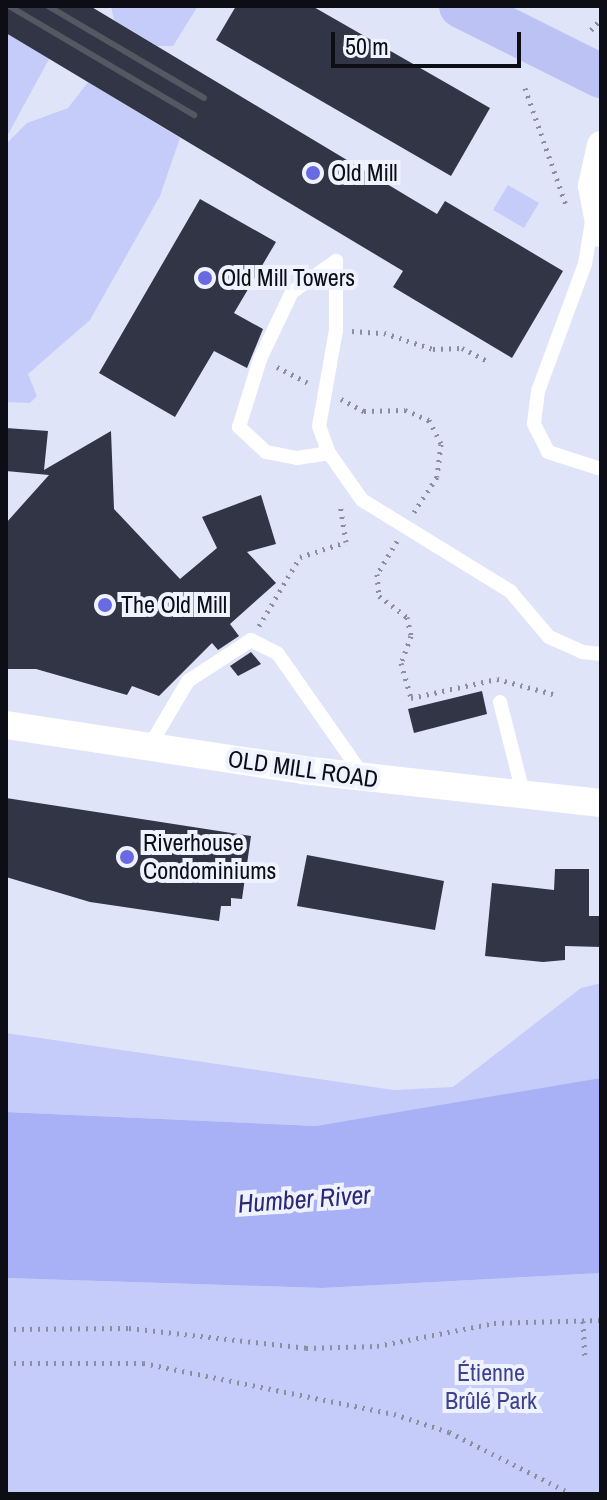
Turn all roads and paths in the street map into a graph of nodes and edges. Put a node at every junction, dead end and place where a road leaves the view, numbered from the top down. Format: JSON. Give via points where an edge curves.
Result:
{"nodes":[{"id":1,"x":461,"y":6,"type":"edge"},
{"id":2,"x":601,"y":19,"type":"edge"},
{"id":3,"x":591,"y":30,"type":"dead end"},
{"id":4,"x":601,"y":76,"type":"edge"},
{"id":5,"x":525,"y":88,"type":"dead end"},
{"id":6,"x":601,"y":145,"type":"edge"},
{"id":7,"x":588,"y":218,"type":"edge"},
{"id":8,"x":336,"y":330,"type":"junction"},
{"id":9,"x":260,"y":359,"type":"junction"},
{"id":10,"x":489,"y":362,"type":"dead end"},
{"id":11,"x":327,"y":391,"type":"junction"},
{"id":12,"x":329,"y":453,"type":"junction"},
{"id":13,"x":601,"y":469,"type":"edge"},
{"id":14,"x":347,"y":479,"type":"junction"},
{"id":15,"x":405,"y":526,"type":"junction"},
{"id":16,"x":251,"y":640,"type":"junction"},
{"id":17,"x":601,"y":654,"type":"edge"},
{"id":18,"x":553,"y":694,"type":"dead end"},
{"id":19,"x":500,"y":702,"type":"dead end"},
{"id":20,"x":6,"y":725,"type":"edge"},
{"id":21,"x":149,"y":747,"type":"junction"},
{"id":22,"x":364,"y":777,"type":"junction"},
{"id":23,"x":523,"y":793,"type":"junction"},
{"id":24,"x":601,"y":803,"type":"edge"},
{"id":25,"x":601,"y":1320,"type":"edge"},
{"id":26,"x":583,"y":1321,"type":"junction"},
{"id":27,"x":6,"y":1329,"type":"edge"},
{"id":28,"x":585,"y":1360,"type":"dead end"},
{"id":29,"x":6,"y":1363,"type":"edge"},
{"id":30,"x":572,"y":1494,"type":"edge"}],
"edges":[{"from":1,"to":4,"type":"main road"},
{"from":2,"to":3,"type":"path"},
{"from":5,"to":7,"type":"path"},
{"from":6,"to":7,"type":"street"},
{"from":7,"to":13,"type":"lane","via":[[585,264],[538,391],[534,424],[548,452]]},
{"from":8,"to":9,"type":"lane","via":[[336,261],[292,292]]},
{"from":8,"to":10,"type":"path","via":[[384,333],[433,349],[462,348]]},
{"from":8,"to":11,"type":"lane"},
{"from":9,"to":11,"type":"path"},
{"from":9,"to":12,"type":"lane","via":[[239,427],[266,452],[297,458]]},
{"from":11,"to":12,"type":"lane","via":[[319,426]]},
{"from":11,"to":15,"type":"path","via":[[364,411],[405,410],[429,420],[441,444],[437,477]]},
{"from":12,"to":14,"type":"lane"},
{"from":14,"to":15,"type":"lane","via":[[362,500]]},
{"from":14,"to":16,"type":"path","via":[[338,490],[346,542],[300,557]]},
{"from":15,"to":17,"type":"lane","via":[[510,591],[549,637],[582,652]]},
{"from":15,"to":18,"type":"path","via":[[377,574],[379,596],[407,617],[411,636],[401,663],[411,698],[497,679]]},
{"from":16,"to":21,"type":"lane","via":[[188,681]]},
{"from":16,"to":22,"type":"lane","via":[[278,654]]},
{"from":19,"to":23,"type":"lane"},
{"from":20,"to":21,"type":"street","name":"OLD MILL ROAD"},
{"from":21,"to":22,"type":"street","name":"OLD MILL ROAD"},
{"from":22,"to":23,"type":"street","name":"OLD MILL ROAD"},
{"from":23,"to":24,"type":"street","name":"OLD MILL ROAD"},
{"from":25,"to":26,"type":"path"},
{"from":26,"to":27,"type":"path","via":[[494,1323],[377,1346],[306,1348],[129,1328]]},
{"from":26,"to":28,"type":"path"},
{"from":29,"to":30,"type":"path","via":[[143,1363],[394,1414],[449,1432]]}]}
